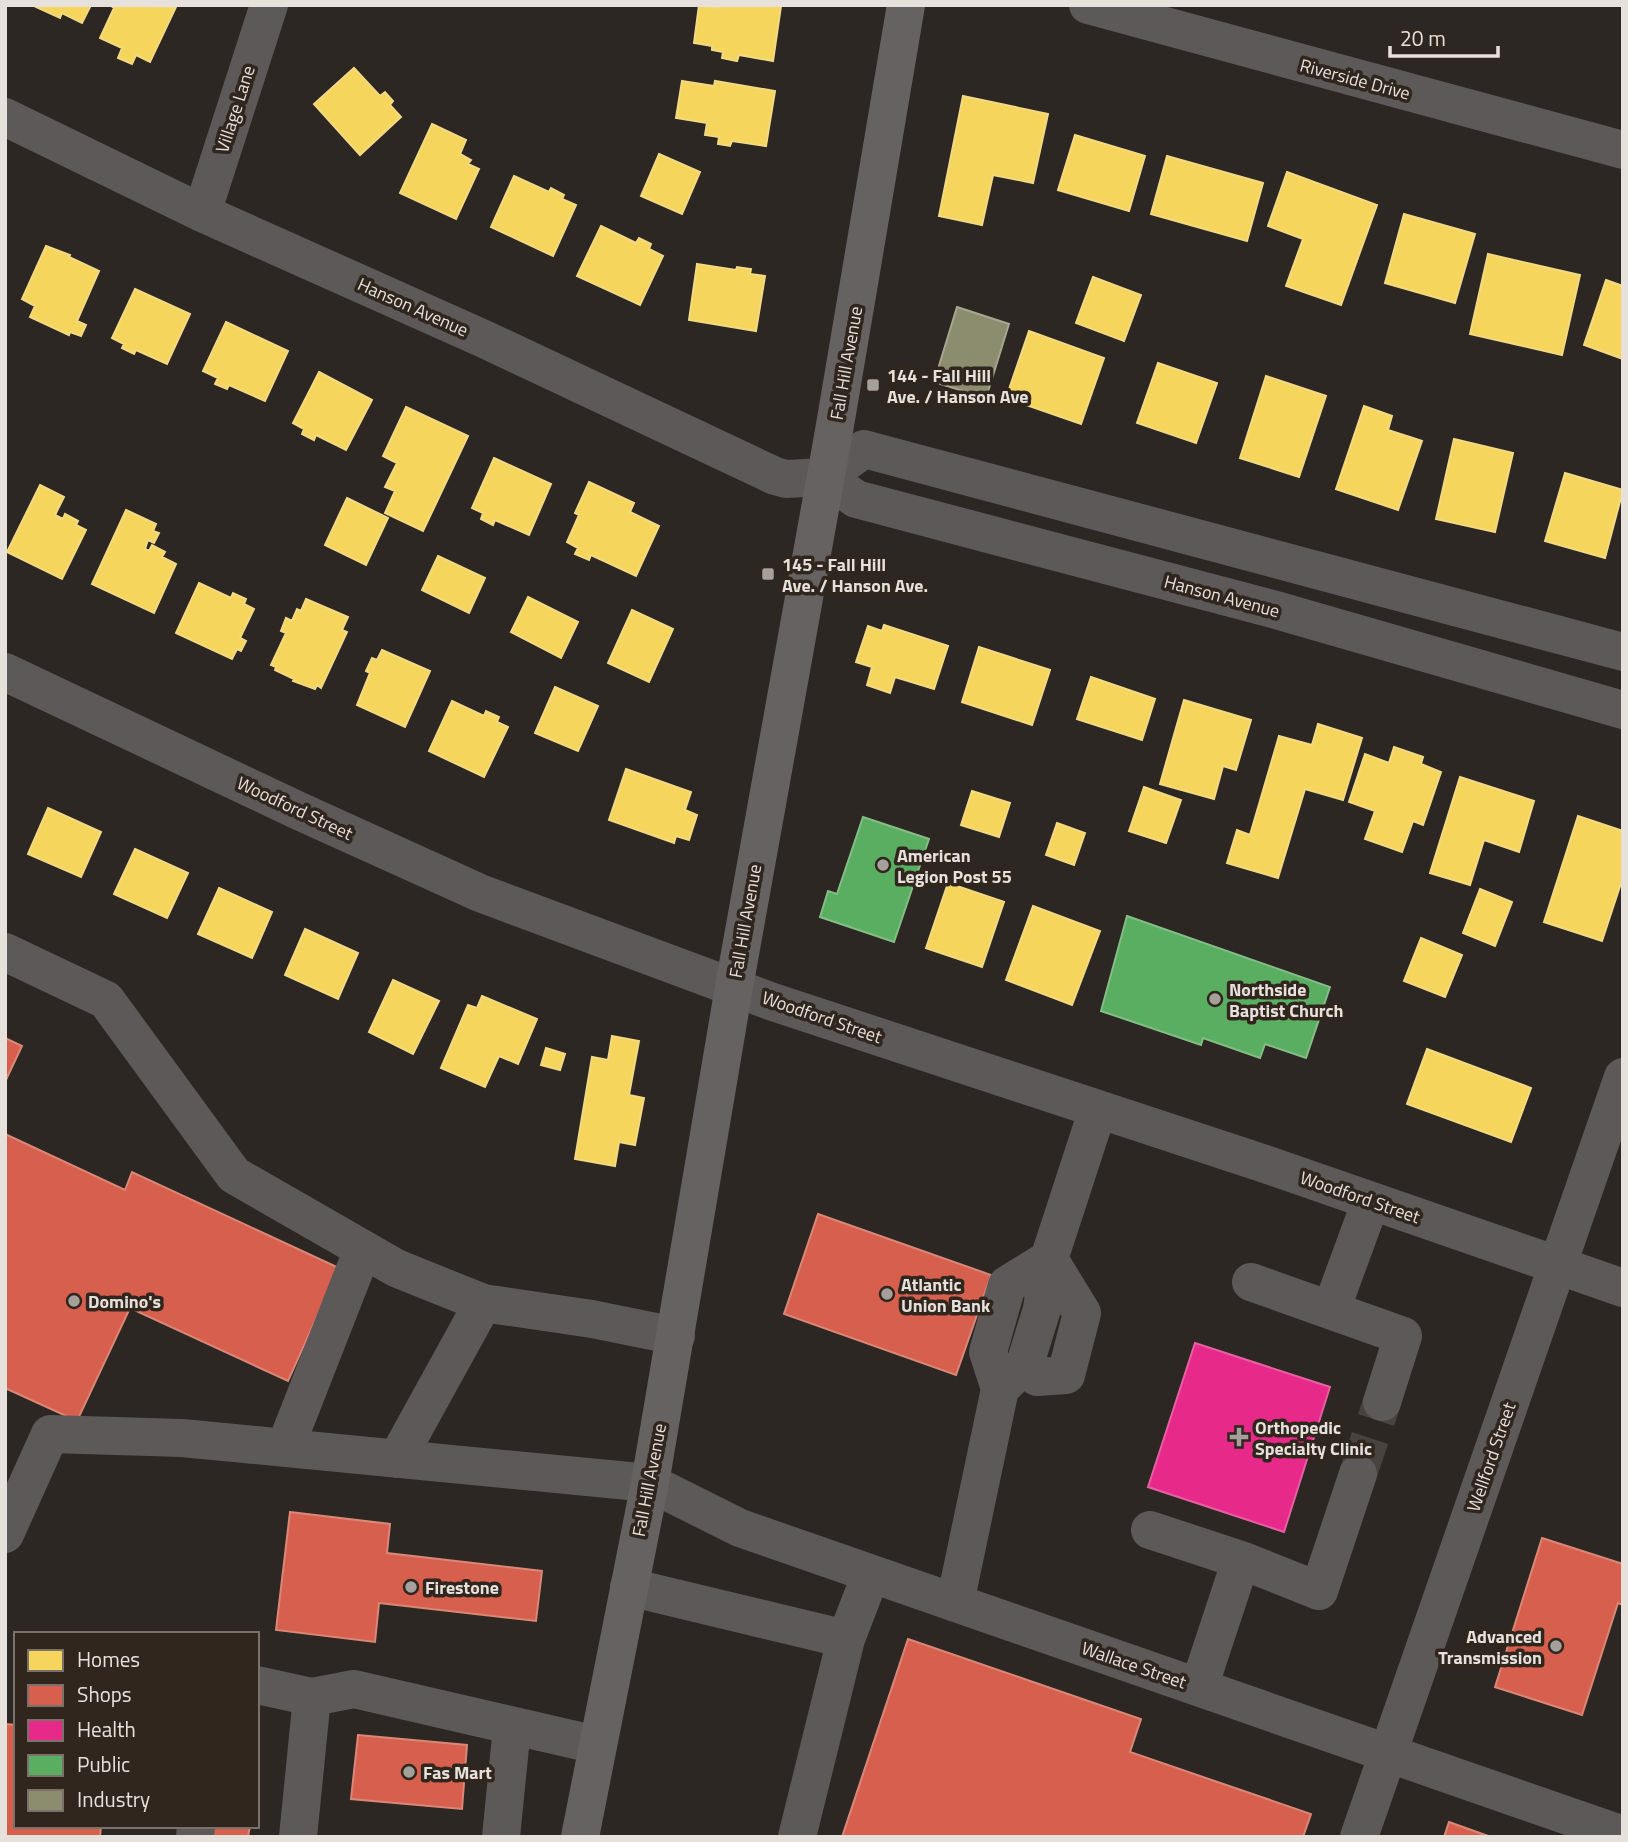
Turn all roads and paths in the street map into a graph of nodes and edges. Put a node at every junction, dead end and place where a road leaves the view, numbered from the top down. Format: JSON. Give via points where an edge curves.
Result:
{"nodes":[{"id":1,"x":269,"y":5,"type":"edge"},
{"id":2,"x":906,"y":5,"type":"edge"},
{"id":3,"x":1088,"y":5,"type":"edge"},
{"id":4,"x":5,"y":117,"type":"edge"},
{"id":5,"x":1623,"y":150,"type":"edge"},
{"id":6,"x":202,"y":213,"type":"junction"},
{"id":7,"x":825,"y":477,"type":"junction"},
{"id":8,"x":1288,"y":562,"type":"junction"},
{"id":9,"x":1276,"y":610,"type":"junction"},
{"id":10,"x":1623,"y":652,"type":"edge"},
{"id":11,"x":5,"y":672,"type":"edge"},
{"id":12,"x":1623,"y":710,"type":"edge"},
{"id":13,"x":5,"y":952,"type":"edge"},
{"id":14,"x":734,"y":987,"type":"junction"},
{"id":15,"x":1623,"y":1076,"type":"edge"},
{"id":16,"x":1098,"y":1109,"type":"junction"},
{"id":17,"x":1371,"y":1201,"type":"junction"},
{"id":18,"x":363,"y":1249,"type":"junction"},
{"id":19,"x":1049,"y":1259,"type":"junction"},
{"id":20,"x":1558,"y":1266,"type":"junction"},
{"id":21,"x":1251,"y":1282,"type":"dead end"},
{"id":22,"x":1623,"y":1288,"type":"edge"},
{"id":23,"x":484,"y":1303,"type":"junction"},
{"id":24,"x":1331,"y":1310,"type":"junction"},
{"id":25,"x":676,"y":1336,"type":"junction"},
{"id":26,"x":1000,"y":1389,"type":"junction"},
{"id":27,"x":1382,"y":1402,"type":"tunnel mouth"},
{"id":28,"x":285,"y":1448,"type":"junction"},
{"id":29,"x":397,"y":1459,"type":"junction"},
{"id":30,"x":1357,"y":1474,"type":"tunnel mouth"},
{"id":31,"x":650,"y":1483,"type":"junction"},
{"id":32,"x":1150,"y":1530,"type":"dead end"},
{"id":33,"x":5,"y":1535,"type":"edge"},
{"id":34,"x":1241,"y":1560,"type":"junction"},
{"id":35,"x":871,"y":1574,"type":"junction"},
{"id":36,"x":629,"y":1587,"type":"junction"},
{"id":37,"x":955,"y":1603,"type":"junction"},
{"id":38,"x":846,"y":1639,"type":"junction"},
{"id":39,"x":259,"y":1685,"type":"edge"},
{"id":40,"x":1199,"y":1687,"type":"junction"},
{"id":41,"x":312,"y":1698,"type":"junction"},
{"id":42,"x":512,"y":1727,"type":"junction"},
{"id":43,"x":597,"y":1745,"type":"junction"},
{"id":44,"x":1388,"y":1753,"type":"junction"},
{"id":45,"x":1623,"y":1835,"type":"edge"},
{"id":46,"x":298,"y":1837,"type":"edge"},
{"id":47,"x":501,"y":1837,"type":"edge"},
{"id":48,"x":580,"y":1837,"type":"edge"},
{"id":49,"x":797,"y":1837,"type":"edge"},
{"id":50,"x":1359,"y":1837,"type":"edge"}],
"edges":[{"from":1,"to":6,"type":"street","name":"Village Lane"},
{"from":2,"to":7,"type":"main road","name":"Fall Hill Avenue"},
{"from":3,"to":5,"type":"street","name":"Riverside Drive"},
{"from":4,"to":6,"type":"street","name":"Hanson Avenue"},
{"from":6,"to":7,"type":"street","name":"Hanson Avenue","via":[[775,476]]},
{"from":7,"to":8,"type":"street","via":[[864,449]]},
{"from":7,"to":9,"type":"street","name":"Hanson Avenue","via":[[856,499]]},
{"from":7,"to":14,"type":"main road","name":"Fall Hill Avenue"},
{"from":8,"to":9,"type":"street"},
{"from":8,"to":10,"type":"street"},
{"from":9,"to":12,"type":"street","name":"Hanson Avenue"},
{"from":11,"to":14,"type":"street","name":"Woodford Street","via":[[480,893]]},
{"from":13,"to":18,"type":"street","via":[[106,1000],[234,1175]]},
{"from":14,"to":16,"type":"street","name":"Woodford Street"},
{"from":14,"to":25,"type":"main road","name":"Fall Hill Avenue"},
{"from":15,"to":20,"type":"street","name":"Wellford Street"},
{"from":16,"to":17,"type":"street","name":"Woodford Street"},
{"from":16,"to":19,"type":"street"},
{"from":17,"to":20,"type":"street","name":"Woodford Street"},
{"from":17,"to":24,"type":"street"},
{"from":18,"to":23,"type":"street","via":[[396,1268]]},
{"from":18,"to":28,"type":"street"},
{"from":19,"to":26,"type":"street","via":[[1007,1285],[988,1352]]},
{"from":19,"to":26,"type":"street","via":[[1053,1330],[1037,1377]]},
{"from":20,"to":22,"type":"street","name":"Woodford Street"},
{"from":20,"to":44,"type":"street","name":"Wellford Street"},
{"from":21,"to":24,"type":"street"},
{"from":23,"to":25,"type":"street"},
{"from":23,"to":29,"type":"street"},
{"from":24,"to":27,"type":"street","via":[[1403,1336]]},
{"from":25,"to":31,"type":"main road","name":"Fall Hill Avenue"},
{"from":26,"to":37,"type":"street"},
{"from":28,"to":29,"type":"street"},
{"from":28,"to":33,"type":"street","via":[[182,1438],[50,1434]]},
{"from":29,"to":31,"type":"street"},
{"from":30,"to":34,"type":"street","via":[[1319,1591]]},
{"from":31,"to":35,"type":"street","name":"Wallace Street","via":[[740,1528]]},
{"from":31,"to":36,"type":"main road","name":"Fall Hill Avenue"},
{"from":32,"to":34,"type":"street"},
{"from":34,"to":40,"type":"street"},
{"from":35,"to":37,"type":"street","name":"Wallace Street"},
{"from":35,"to":38,"type":"street"},
{"from":36,"to":38,"type":"street"},
{"from":36,"to":43,"type":"main road","name":"Fall Hill Avenue"},
{"from":37,"to":40,"type":"street","name":"Wallace Street"},
{"from":38,"to":49,"type":"street"},
{"from":39,"to":41,"type":"street"},
{"from":40,"to":44,"type":"street","name":"Wallace Street"},
{"from":41,"to":42,"type":"street","via":[[354,1689]]},
{"from":41,"to":46,"type":"street"},
{"from":42,"to":43,"type":"street"},
{"from":42,"to":47,"type":"street"},
{"from":43,"to":48,"type":"main road","name":"Fall Hill Avenue"},
{"from":44,"to":45,"type":"street","name":"Wallace Street"},
{"from":44,"to":50,"type":"street","name":"Wellford Street"}]}
